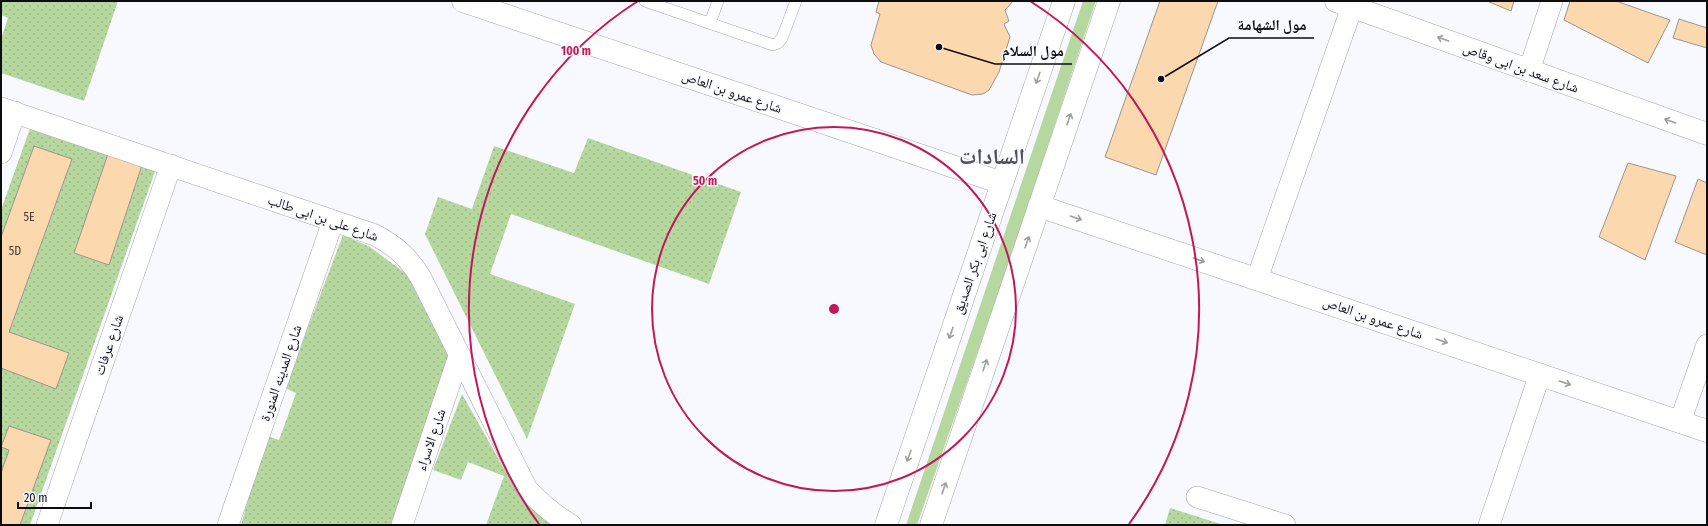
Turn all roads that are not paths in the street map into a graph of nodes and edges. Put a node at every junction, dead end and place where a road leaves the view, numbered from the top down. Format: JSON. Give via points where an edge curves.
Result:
{"nodes":[{"id":1,"x":463,"y":1,"type":"edge"},
{"id":2,"x":645,"y":1,"type":"edge"},
{"id":3,"x":718,"y":1,"type":"edge"},
{"id":4,"x":796,"y":1,"type":"edge"},
{"id":5,"x":1064,"y":1,"type":"edge"},
{"id":6,"x":1109,"y":1,"type":"edge"},
{"id":7,"x":1552,"y":1,"type":"edge"},
{"id":8,"x":1344,"y":4,"type":"edge"},
{"id":9,"x":710,"y":23,"type":"junction"},
{"id":10,"x":1529,"y":71,"type":"junction"},
{"id":11,"x":8,"y":110,"type":"edge"},
{"id":12,"x":1707,"y":134,"type":"edge"},
{"id":13,"x":1,"y":153,"type":"edge"},
{"id":14,"x":171,"y":165,"type":"junction"},
{"id":15,"x":1002,"y":183,"type":"junction"},
{"id":16,"x":1039,"y":206,"type":"junction"},
{"id":17,"x":333,"y":221,"type":"junction"},
{"id":18,"x":1257,"y":279,"type":"junction"},
{"id":19,"x":1707,"y":345,"type":"edge"},
{"id":20,"x":459,"y":356,"type":"junction"},
{"id":21,"x":1540,"y":374,"type":"junction"},
{"id":22,"x":1680,"y":422,"type":"junction"},
{"id":23,"x":1707,"y":431,"type":"edge"},
{"id":24,"x":1197,"y":497,"type":"dead end"},
{"id":25,"x":47,"y":525,"type":"edge"},
{"id":26,"x":228,"y":525,"type":"edge"},
{"id":27,"x":402,"y":525,"type":"edge"},
{"id":28,"x":571,"y":525,"type":"edge"},
{"id":29,"x":886,"y":525,"type":"edge"},
{"id":30,"x":931,"y":525,"type":"edge"},
{"id":31,"x":1285,"y":525,"type":"edge"},
{"id":32,"x":1489,"y":525,"type":"edge"}],
"edges":[{"from":1,"to":15,"type":"street","name":"شارع عمرو بن العاص"},
{"from":2,"to":9,"type":"lane"},
{"from":3,"to":9,"type":"lane"},
{"from":4,"to":9,"type":"lane","via":[[778,43],[773,44]]},
{"from":5,"to":15,"type":"street","name":"شارع ابى بكر الصديق","one_way":true},
{"from":16,"to":6,"type":"street","one_way":true},
{"from":7,"to":10,"type":"street"},
{"from":10,"to":8,"type":"street","name":"شارع سعد بن ابى وقاص","one_way":true},
{"from":8,"to":18,"type":"street"},
{"from":12,"to":10,"type":"street","name":"شارع سعد بن ابى وقاص","one_way":true},
{"from":11,"to":13,"type":"street"},
{"from":11,"to":14,"type":"street","name":"شارع على بن ابى طالب"},
{"from":14,"to":17,"type":"street","name":"شارع على بن ابى طالب"},
{"from":14,"to":25,"type":"street","name":"شارع عرفات"},
{"from":15,"to":29,"type":"street","name":"شارع ابى بكر الصديق","one_way":true},
{"from":16,"to":18,"type":"street","name":"شارع عمرو بن العاص","one_way":true},
{"from":30,"to":16,"type":"street","one_way":true},
{"from":17,"to":20,"type":"street","name":"شارع على بن ابى طالب","via":[[375,235],[391,243],[405,255],[421,278]]},
{"from":17,"to":26,"type":"street","name":"شارع المدينه المنورة"},
{"from":18,"to":21,"type":"street","name":"شارع عمرو بن العاص","one_way":true},
{"from":19,"to":22,"type":"street"},
{"from":20,"to":27,"type":"street","name":"شارع الاسراء"},
{"from":20,"to":28,"type":"street","name":"شارع على بن ابى طالب","via":[[527,489],[558,518]]},
{"from":21,"to":22,"type":"street","name":"شارع عمرو بن العاص","one_way":true},
{"from":21,"to":32,"type":"street"},
{"from":22,"to":23,"type":"street","name":"شارع عمرو بن العاص"},
{"from":24,"to":31,"type":"street"}]}
